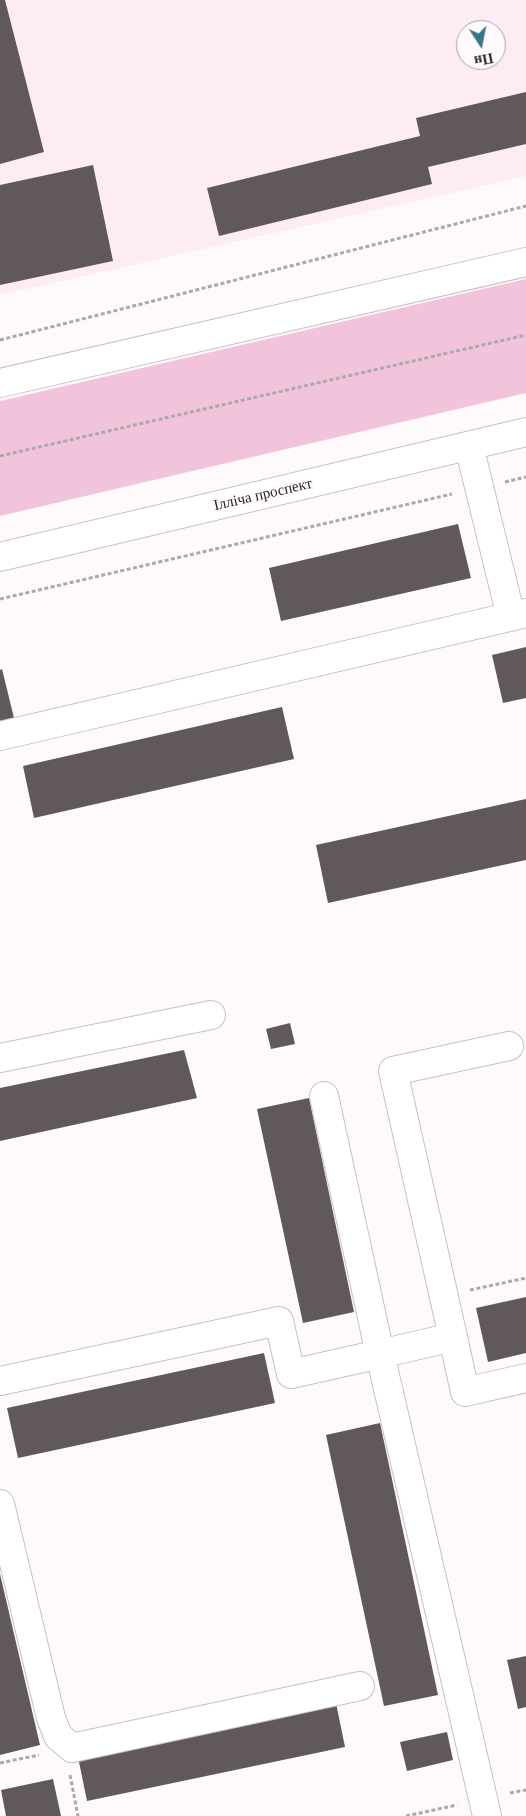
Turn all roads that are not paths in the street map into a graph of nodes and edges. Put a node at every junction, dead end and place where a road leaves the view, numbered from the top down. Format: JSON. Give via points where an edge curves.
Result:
{"nodes":[{"id":1,"x":526,"y":262,"type":"edge"},
{"id":2,"x":0,"y":384,"type":"edge"},
{"id":3,"x":526,"y":432,"type":"edge"},
{"id":4,"x":469,"y":446,"type":"junction"},
{"id":5,"x":0,"y":557,"type":"edge"},
{"id":6,"x":519,"y":615,"type":"edge"},
{"id":7,"x":0,"y":736,"type":"edge"},
{"id":8,"x":210,"y":1015,"type":"dead end"},
{"id":9,"x":509,"y":1046,"type":"dead end"},
{"id":10,"x":0,"y":1058,"type":"edge"},
{"id":11,"x":324,"y":1096,"type":"dead end"},
{"id":12,"x":453,"y":1337,"type":"junction"},
{"id":13,"x":380,"y":1354,"type":"junction"},
{"id":14,"x":526,"y":1378,"type":"edge"},
{"id":15,"x":0,"y":1381,"type":"edge"},
{"id":16,"x":0,"y":1504,"type":"edge"},
{"id":17,"x":360,"y":1686,"type":"dead end"},
{"id":18,"x":486,"y":1816,"type":"edge"}],
"edges":[{"from":1,"to":2,"type":"main road"},
{"from":3,"to":4,"type":"main road","name":"Ілліча проспект"},
{"from":4,"to":5,"type":"main road","name":"Ілліча проспект"},
{"from":4,"to":6,"type":"main road"},
{"from":6,"to":7,"type":"main road"},
{"from":8,"to":10,"type":"main road"},
{"from":9,"to":12,"type":"main road","via":[[393,1071]]},
{"from":11,"to":13,"type":"main road"},
{"from":12,"to":13,"type":"main road"},
{"from":12,"to":14,"type":"main road","via":[[465,1392]]},
{"from":13,"to":15,"type":"main road","via":[[291,1374],[279,1321]]},
{"from":13,"to":18,"type":"main road"},
{"from":16,"to":17,"type":"main road","via":[[51,1718],[58,1736],[72,1748]]}]}
